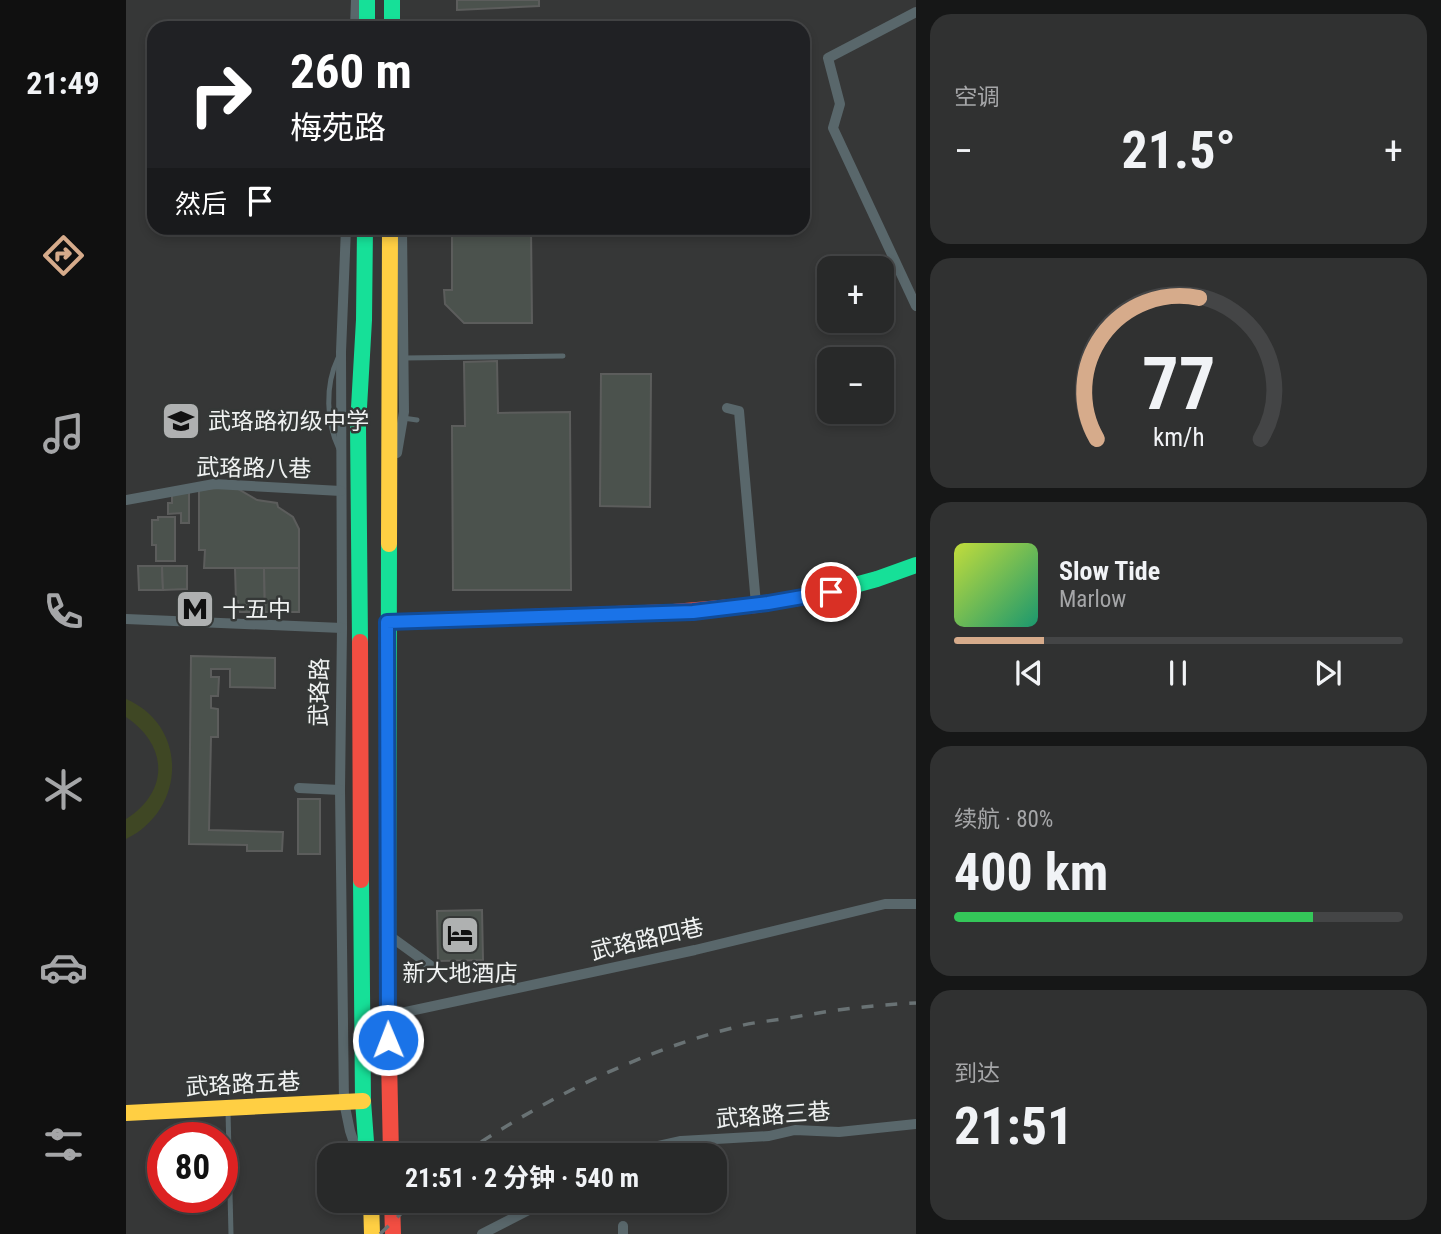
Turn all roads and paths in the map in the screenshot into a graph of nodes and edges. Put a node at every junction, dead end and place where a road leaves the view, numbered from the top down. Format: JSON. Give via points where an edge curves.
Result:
{"nodes":[{"id":1,"x":356,"y":0,"type":"edge"},
{"id":2,"x":367,"y":0,"type":"edge"},
{"id":3,"x":392,"y":2,"type":"edge"},
{"id":4,"x":916,"y":12,"type":"edge"},
{"id":5,"x":355,"y":21,"type":"edge"},
{"id":6,"x":367,"y":21,"type":"edge"},
{"id":7,"x":393,"y":21,"type":"edge"},
{"id":8,"x":346,"y":235,"type":"edge"},
{"id":9,"x":365,"y":235,"type":"edge"},
{"id":10,"x":390,"y":235,"type":"edge"},
{"id":11,"x":402,"y":235,"type":"edge"},
{"id":12,"x":916,"y":306,"type":"edge"},
{"id":13,"x":563,"y":356,"type":"dead end"},
{"id":14,"x":403,"y":358,"type":"junction"},
{"id":15,"x":727,"y":408,"type":"dead end"},
{"id":16,"x":403,"y":418,"type":"junction"},
{"id":17,"x":417,"y":420,"type":"dead end"},
{"id":18,"x":387,"y":489,"type":"junction"},
{"id":19,"x":341,"y":491,"type":"junction"},
{"id":20,"x":126,"y":500,"type":"edge"},
{"id":21,"x":916,"y":565,"type":"edge"},
{"id":22,"x":756,"y":604,"type":"junction"},
{"id":23,"x":126,"y":620,"type":"edge"},
{"id":24,"x":387,"y":622,"type":"junction"},
{"id":25,"x":342,"y":628,"type":"junction"},
{"id":26,"x":299,"y":788,"type":"dead end"},
{"id":27,"x":340,"y":789,"type":"junction"},
{"id":28,"x":916,"y":904,"type":"edge"},
{"id":29,"x":387,"y":934,"type":"junction"},
{"id":30,"x":438,"y":971,"type":"dead end"},
{"id":31,"x":387,"y":1016,"type":"junction"},
{"id":32,"x":363,"y":1101,"type":"junction"},
{"id":33,"x":344,"y":1102,"type":"junction"},
{"id":34,"x":228,"y":1108,"type":"junction"},
{"id":35,"x":126,"y":1113,"type":"edge"},
{"id":36,"x":916,"y":1124,"type":"edge"},
{"id":37,"x":354,"y":1143,"type":"edge"},
{"id":38,"x":367,"y":1143,"type":"edge"},
{"id":39,"x":391,"y":1143,"type":"edge"},
{"id":40,"x":672,"y":1143,"type":"edge"},
{"id":41,"x":371,"y":1213,"type":"edge"},
{"id":42,"x":392,"y":1213,"type":"edge"},
{"id":43,"x":523,"y":1213,"type":"edge"},
{"id":44,"x":231,"y":1234,"type":"edge"},
{"id":45,"x":372,"y":1234,"type":"edge"},
{"id":46,"x":393,"y":1234,"type":"edge"},
{"id":47,"x":482,"y":1234,"type":"edge"}],
"edges":[{"from":1,"to":5,"type":"street"},
{"from":2,"to":6,"type":"main road"},
{"from":3,"to":7,"type":"main road"},
{"from":4,"to":12,"type":"street","via":[[828,58],[840,104],[833,128]]},
{"from":8,"to":19,"type":"street","name":"武珞路"},
{"from":9,"to":32,"type":"main road","name":"武珞路","via":[[358,425]]},
{"from":10,"to":18,"type":"main road"},
{"from":11,"to":14,"type":"street"},
{"from":13,"to":14,"type":"lane"},
{"from":14,"to":16,"type":"street"},
{"from":15,"to":22,"type":"street","via":[[738,411]]},
{"from":16,"to":17,"type":"lane"},
{"from":16,"to":18,"type":"street"},
{"from":18,"to":24,"type":"main road"},
{"from":19,"to":20,"type":"street","name":"武珞路八巷","via":[[214,484]]},
{"from":19,"to":25,"type":"street","name":"武珞路"},
{"from":21,"to":22,"type":"main road","via":[[831,592]]},
{"from":22,"to":24,"type":"main road","via":[[693,612]]},
{"from":23,"to":25,"type":"street"},
{"from":24,"to":29,"type":"main road"},
{"from":25,"to":27,"type":"street","name":"武珞路"},
{"from":26,"to":27,"type":"street"},
{"from":27,"to":33,"type":"street","name":"武珞路"},
{"from":28,"to":31,"type":"street","name":"武珞路四巷","via":[[885,904]]},
{"from":29,"to":30,"type":"street"},
{"from":29,"to":31,"type":"main road"},
{"from":31,"to":39,"type":"main road"},
{"from":32,"to":33,"type":"main road","name":"武珞路五巷"},
{"from":32,"to":38,"type":"main road","name":"武珞路"},
{"from":33,"to":34,"type":"main road","name":"武珞路五巷"},
{"from":33,"to":37,"type":"street","name":"武珞路"},
{"from":34,"to":35,"type":"main road","name":"武珞路五巷"},
{"from":34,"to":44,"type":"lane"},
{"from":36,"to":40,"type":"street","name":"武珞路三巷"},
{"from":41,"to":45,"type":"main road"},
{"from":42,"to":46,"type":"main road"},
{"from":43,"to":47,"type":"street"}]}
